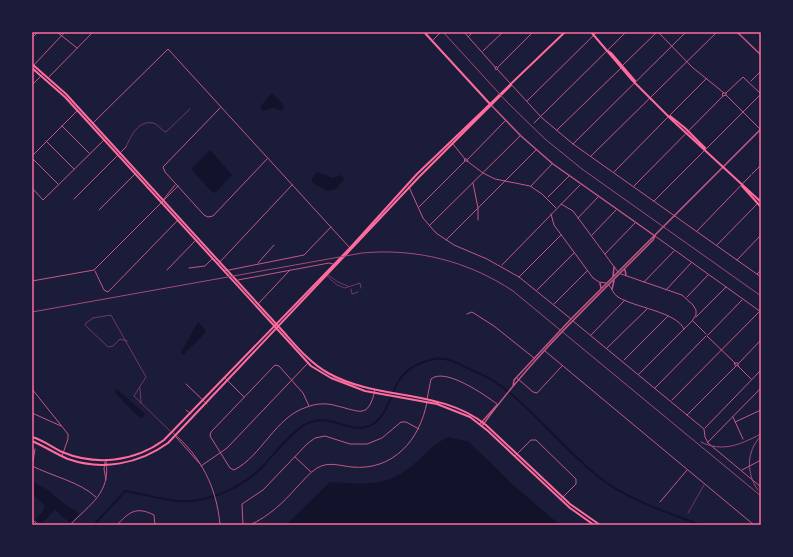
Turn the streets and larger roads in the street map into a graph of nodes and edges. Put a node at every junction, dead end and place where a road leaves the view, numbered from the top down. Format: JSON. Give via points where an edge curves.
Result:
{"nodes":[{"id":1,"x":38,"y":32,"type":"edge"},
{"id":2,"x":57,"y":32,"type":"edge"},
{"id":3,"x":66,"y":32,"type":"edge"},
{"id":4,"x":93,"y":32,"type":"edge"},
{"id":5,"x":424,"y":32,"type":"edge"},
{"id":6,"x":441,"y":32,"type":"edge"},
{"id":7,"x":464,"y":32,"type":"edge"},
{"id":8,"x":473,"y":32,"type":"edge"},
{"id":9,"x":503,"y":32,"type":"edge"},
{"id":10,"x":533,"y":32,"type":"edge"},
{"id":11,"x":565,"y":32,"type":"edge"},
{"id":12,"x":591,"y":32,"type":"edge"},
{"id":13,"x":597,"y":32,"type":"edge"},
{"id":14,"x":626,"y":32,"type":"edge"},
{"id":15,"x":657,"y":32,"type":"edge"},
{"id":16,"x":686,"y":32,"type":"edge"},
{"id":17,"x":717,"y":32,"type":"edge"},
{"id":18,"x":737,"y":32,"type":"edge"},
{"id":19,"x":593,"y":35,"type":"junction"},
{"id":20,"x":62,"y":36,"type":"junction"},
{"id":21,"x":468,"y":37,"type":"junction"},
{"id":22,"x":32,"y":38,"type":"edge"},
{"id":23,"x":432,"y":41,"type":"junction"},
{"id":24,"x":672,"y":46,"type":"junction"},
{"id":25,"x":77,"y":48,"type":"junction"},
{"id":26,"x":608,"y":51,"type":"junction"},
{"id":27,"x":482,"y":52,"type":"junction"},
{"id":28,"x":761,"y":55,"type":"edge"},
{"id":29,"x":687,"y":62,"type":"junction"},
{"id":30,"x":32,"y":66,"type":"edge"},
{"id":31,"x":495,"y":67,"type":"junction"},
{"id":32,"x":498,"y":67,"type":"junction"},
{"id":33,"x":622,"y":67,"type":"junction"},
{"id":34,"x":498,"y":70,"type":"junction"},
{"id":35,"x":761,"y":71,"type":"edge"},
{"id":36,"x":43,"y":74,"type":"junction"},
{"id":37,"x":48,"y":78,"type":"junction"},
{"id":38,"x":707,"y":78,"type":"junction"},
{"id":39,"x":751,"y":81,"type":"dead end"},
{"id":40,"x":636,"y":82,"type":"junction"},
{"id":41,"x":511,"y":84,"type":"junction"},
{"id":42,"x":32,"y":85,"type":"edge"},
{"id":43,"x":724,"y":93,"type":"junction"},
{"id":44,"x":726,"y":94,"type":"junction"},
{"id":45,"x":761,"y":94,"type":"edge"},
{"id":46,"x":723,"y":96,"type":"junction"},
{"id":47,"x":650,"y":98,"type":"junction"},
{"id":48,"x":526,"y":101,"type":"junction"},
{"id":49,"x":491,"y":105,"type":"junction"},
{"id":50,"x":221,"y":108,"type":"junction"},
{"id":51,"x":78,"y":109,"type":"junction"},
{"id":52,"x":743,"y":112,"type":"junction"},
{"id":53,"x":541,"y":116,"type":"junction"},
{"id":54,"x":669,"y":116,"type":"junction"},
{"id":55,"x":506,"y":121,"type":"junction"},
{"id":56,"x":534,"y":123,"type":"dead end"},
{"id":57,"x":92,"y":124,"type":"junction"},
{"id":58,"x":62,"y":126,"type":"junction"},
{"id":59,"x":761,"y":129,"type":"edge"},
{"id":60,"x":557,"y":130,"type":"junction"},
{"id":61,"x":688,"y":132,"type":"junction"},
{"id":62,"x":521,"y":136,"type":"junction"},
{"id":63,"x":105,"y":138,"type":"junction"},
{"id":64,"x":46,"y":142,"type":"junction"},
{"id":65,"x":453,"y":144,"type":"junction"},
{"id":66,"x":573,"y":144,"type":"junction"},
{"id":67,"x":126,"y":147,"type":"road end"},
{"id":68,"x":536,"y":150,"type":"junction"},
{"id":69,"x":705,"y":150,"type":"junction"},
{"id":70,"x":89,"y":154,"type":"junction"},
{"id":71,"x":119,"y":154,"type":"junction"},
{"id":72,"x":591,"y":156,"type":"junction"},
{"id":73,"x":32,"y":157,"type":"edge"},
{"id":74,"x":268,"y":159,"type":"junction"},
{"id":75,"x":466,"y":160,"type":"junction"},
{"id":76,"x":553,"y":164,"type":"junction"},
{"id":77,"x":761,"y":165,"type":"edge"},
{"id":78,"x":723,"y":167,"type":"junction"},
{"id":79,"x":74,"y":169,"type":"junction"},
{"id":80,"x":614,"y":172,"type":"junction"},
{"id":81,"x":483,"y":173,"type":"junction"},
{"id":82,"x":135,"y":174,"type":"junction"},
{"id":83,"x":569,"y":176,"type":"junction"},
{"id":84,"x":504,"y":182,"type":"junction"},
{"id":85,"x":473,"y":183,"type":"junction"},
{"id":86,"x":59,"y":184,"type":"junction"},
{"id":87,"x":176,"y":184,"type":"junction"},
{"id":88,"x":581,"y":184,"type":"junction"},
{"id":89,"x":293,"y":185,"type":"junction"},
{"id":90,"x":407,"y":185,"type":"junction"},
{"id":91,"x":741,"y":185,"type":"junction"},
{"id":92,"x":178,"y":186,"type":"junction"},
{"id":93,"x":530,"y":186,"type":"junction"},
{"id":94,"x":634,"y":187,"type":"junction"},
{"id":95,"x":32,"y":188,"type":"edge"},
{"id":96,"x":409,"y":188,"type":"junction"},
{"id":97,"x":548,"y":197,"type":"dead end"},
{"id":98,"x":599,"y":197,"type":"junction"},
{"id":99,"x":74,"y":199,"type":"dead end"},
{"id":100,"x":162,"y":201,"type":"junction"},
{"id":101,"x":654,"y":201,"type":"junction"},
{"id":102,"x":760,"y":202,"type":"edge"},
{"id":103,"x":561,"y":204,"type":"junction"},
{"id":104,"x":761,"y":207,"type":"edge"},
{"id":105,"x":418,"y":208,"type":"junction"},
{"id":106,"x":478,"y":208,"type":"junction"},
{"id":107,"x":557,"y":208,"type":"junction"},
{"id":108,"x":99,"y":210,"type":"dead end"},
{"id":109,"x":617,"y":210,"type":"junction"},
{"id":110,"x":551,"y":214,"type":"junction"},
{"id":111,"x":675,"y":216,"type":"junction"},
{"id":112,"x":578,"y":218,"type":"junction"},
{"id":113,"x":178,"y":219,"type":"junction"},
{"id":114,"x":478,"y":220,"type":"dead end"},
{"id":115,"x":635,"y":223,"type":"junction"},
{"id":116,"x":331,"y":226,"type":"junction"},
{"id":117,"x":429,"y":226,"type":"junction"},
{"id":118,"x":696,"y":231,"type":"junction"},
{"id":119,"x":561,"y":234,"type":"junction"},
{"id":120,"x":761,"y":235,"type":"edge"},
{"id":121,"x":591,"y":236,"type":"junction"},
{"id":122,"x":655,"y":236,"type":"junction"},
{"id":123,"x":196,"y":240,"type":"junction"},
{"id":124,"x":446,"y":240,"type":"junction"},
{"id":125,"x":274,"y":245,"type":"dead end"},
{"id":126,"x":716,"y":245,"type":"junction"},
{"id":127,"x":203,"y":246,"type":"junction"},
{"id":128,"x":350,"y":248,"type":"junction"},
{"id":129,"x":675,"y":251,"type":"junction"},
{"id":130,"x":574,"y":252,"type":"junction"},
{"id":131,"x":605,"y":254,"type":"junction"},
{"id":132,"x":213,"y":259,"type":"junction"},
{"id":133,"x":737,"y":260,"type":"junction"},
{"id":134,"x":219,"y":263,"type":"junction"},
{"id":135,"x":692,"y":263,"type":"junction"},
{"id":136,"x":257,"y":264,"type":"junction"},
{"id":137,"x":334,"y":264,"type":"junction"},
{"id":138,"x":501,"y":266,"type":"junction"},
{"id":139,"x":614,"y":267,"type":"junction"},
{"id":140,"x":189,"y":268,"type":"dead end"},
{"id":141,"x":625,"y":269,"type":"junction"},
{"id":142,"x":94,"y":270,"type":"junction"},
{"id":143,"x":168,"y":270,"type":"dead end"},
{"id":144,"x":227,"y":270,"type":"junction"},
{"id":145,"x":291,"y":270,"type":"junction"},
{"id":146,"x":587,"y":270,"type":"junction"},
{"id":147,"x":761,"y":270,"type":"edge"},
{"id":148,"x":223,"y":271,"type":"junction"},
{"id":149,"x":618,"y":272,"type":"junction"},
{"id":150,"x":621,"y":274,"type":"junction"},
{"id":151,"x":757,"y":274,"type":"junction"},
{"id":152,"x":626,"y":275,"type":"junction"},
{"id":153,"x":709,"y":275,"type":"junction"},
{"id":154,"x":519,"y":277,"type":"junction"},
{"id":155,"x":613,"y":277,"type":"junction"},
{"id":156,"x":761,"y":277,"type":"edge"},
{"id":157,"x":614,"y":280,"type":"junction"},
{"id":158,"x":32,"y":281,"type":"edge"},
{"id":159,"x":237,"y":281,"type":"junction"},
{"id":160,"x":644,"y":282,"type":"junction"},
{"id":161,"x":600,"y":283,"type":"junction"},
{"id":162,"x":606,"y":283,"type":"junction"},
{"id":163,"x":609,"y":285,"type":"junction"},
{"id":164,"x":726,"y":287,"type":"junction"},
{"id":165,"x":601,"y":288,"type":"junction"},
{"id":166,"x":612,"y":289,"type":"junction"},
{"id":167,"x":536,"y":290,"type":"junction"},
{"id":168,"x":666,"y":290,"type":"junction"},
{"id":169,"x":686,"y":298,"type":"junction"},
{"id":170,"x":743,"y":299,"type":"junction"},
{"id":171,"x":625,"y":300,"type":"junction"},
{"id":172,"x":258,"y":304,"type":"junction"},
{"id":173,"x":553,"y":304,"type":"junction"},
{"id":174,"x":647,"y":308,"type":"junction"},
{"id":175,"x":760,"y":312,"type":"edge"},
{"id":176,"x":467,"y":314,"type":"dead end"},
{"id":177,"x":669,"y":316,"type":"junction"},
{"id":178,"x":572,"y":320,"type":"junction"},
{"id":179,"x":692,"y":321,"type":"junction"},
{"id":180,"x":275,"y":325,"type":"junction"},
{"id":181,"x":278,"y":328,"type":"junction"},
{"id":182,"x":684,"y":329,"type":"junction"},
{"id":183,"x":591,"y":335,"type":"junction"},
{"id":184,"x":707,"y":335,"type":"junction"},
{"id":185,"x":761,"y":340,"type":"edge"},
{"id":186,"x":607,"y":348,"type":"junction"},
{"id":187,"x":543,"y":350,"type":"junction"},
{"id":188,"x":722,"y":350,"type":"junction"},
{"id":189,"x":535,"y":359,"type":"junction"},
{"id":190,"x":310,"y":360,"type":"junction"},
{"id":191,"x":623,"y":361,"type":"junction"},
{"id":192,"x":308,"y":363,"type":"junction"},
{"id":193,"x":737,"y":365,"type":"junction"},
{"id":194,"x":563,"y":366,"type":"junction"},
{"id":195,"x":761,"y":370,"type":"edge"},
{"id":196,"x":759,"y":372,"type":"junction"},
{"id":197,"x":639,"y":374,"type":"junction"},
{"id":198,"x":761,"y":374,"type":"edge"},
{"id":199,"x":225,"y":378,"type":"junction"},
{"id":200,"x":518,"y":379,"type":"junction"},
{"id":201,"x":752,"y":379,"type":"junction"},
{"id":202,"x":292,"y":380,"type":"junction"},
{"id":203,"x":228,"y":381,"type":"junction"},
{"id":204,"x":186,"y":384,"type":"dead end"},
{"id":205,"x":655,"y":388,"type":"junction"},
{"id":206,"x":761,"y":388,"type":"edge"},
{"id":207,"x":32,"y":389,"type":"edge"},
{"id":208,"x":375,"y":391,"type":"junction"},
{"id":209,"x":244,"y":397,"type":"junction"},
{"id":210,"x":427,"y":400,"type":"junction"},
{"id":211,"x":204,"y":401,"type":"junction"},
{"id":212,"x":671,"y":401,"type":"junction"},
{"id":213,"x":207,"y":404,"type":"junction"},
{"id":214,"x":497,"y":405,"type":"junction"},
{"id":215,"x":308,"y":406,"type":"junction"},
{"id":216,"x":186,"y":410,"type":"dead end"},
{"id":217,"x":761,"y":410,"type":"edge"},
{"id":218,"x":32,"y":413,"type":"edge"},
{"id":219,"x":191,"y":414,"type":"junction"},
{"id":220,"x":687,"y":415,"type":"junction"},
{"id":221,"x":733,"y":417,"type":"junction"},
{"id":222,"x":735,"y":422,"type":"junction"},
{"id":223,"x":483,"y":423,"type":"junction"},
{"id":224,"x":481,"y":425,"type":"junction"},
{"id":225,"x":62,"y":426,"type":"junction"},
{"id":226,"x":420,"y":429,"type":"junction"},
{"id":227,"x":704,"y":429,"type":"junction"},
{"id":228,"x":173,"y":434,"type":"junction"},
{"id":229,"x":176,"y":436,"type":"junction"},
{"id":230,"x":32,"y":437,"type":"edge"},
{"id":231,"x":743,"y":439,"type":"dead end"},
{"id":232,"x":32,"y":441,"type":"edge"},
{"id":233,"x":708,"y":443,"type":"junction"},
{"id":234,"x":35,"y":449,"type":"dead end"},
{"id":235,"x":192,"y":451,"type":"junction"},
{"id":236,"x":63,"y":452,"type":"junction"},
{"id":237,"x":222,"y":453,"type":"junction"},
{"id":238,"x":516,"y":455,"type":"junction"},
{"id":239,"x":62,"y":456,"type":"junction"},
{"id":240,"x":193,"y":457,"type":"junction"},
{"id":241,"x":294,"y":457,"type":"junction"},
{"id":242,"x":761,"y":460,"type":"edge"},
{"id":243,"x":106,"y":461,"type":"junction"},
{"id":244,"x":105,"y":465,"type":"junction"},
{"id":245,"x":201,"y":465,"type":"junction"},
{"id":246,"x":32,"y":466,"type":"edge"},
{"id":247,"x":32,"y":469,"type":"edge"},
{"id":248,"x":687,"y":469,"type":"junction"},
{"id":249,"x":741,"y":470,"type":"junction"},
{"id":250,"x":311,"y":473,"type":"junction"},
{"id":251,"x":761,"y":486,"type":"edge"},
{"id":252,"x":96,"y":497,"type":"junction"},
{"id":253,"x":562,"y":499,"type":"junction"},
{"id":254,"x":660,"y":502,"type":"dead end"},
{"id":255,"x":32,"y":519,"type":"edge"},
{"id":256,"x":38,"y":525,"type":"edge"},
{"id":257,"x":70,"y":525,"type":"edge"},
{"id":258,"x":117,"y":525,"type":"edge"},
{"id":259,"x":155,"y":525,"type":"edge"},
{"id":260,"x":220,"y":525,"type":"edge"},
{"id":261,"x":243,"y":525,"type":"edge"},
{"id":262,"x":250,"y":525,"type":"edge"},
{"id":263,"x":594,"y":525,"type":"edge"},
{"id":264,"x":600,"y":525,"type":"edge"},
{"id":265,"x":754,"y":525,"type":"edge"}],
"edges":[{"from":1,"to":22,"type":"street"},
{"from":2,"to":20,"type":"street"},
{"from":3,"to":20,"type":"street"},
{"from":4,"to":25,"type":"street"},
{"from":5,"to":23,"type":"main road"},
{"from":6,"to":23,"type":"street"},
{"from":7,"to":21,"type":"street"},
{"from":8,"to":21,"type":"street"},
{"from":9,"to":27,"type":"street"},
{"from":10,"to":32,"type":"street"},
{"from":11,"to":41,"type":"main road"},
{"from":12,"to":19,"type":"main road"},
{"from":13,"to":19,"type":"street"},
{"from":14,"to":26,"type":"street"},
{"from":15,"to":24,"type":"street"},
{"from":15,"to":33,"type":"street"},
{"from":16,"to":24,"type":"street"},
{"from":17,"to":29,"type":"street"},
{"from":18,"to":28,"type":"street"},
{"from":19,"to":26,"type":"main road"},
{"from":19,"to":48,"type":"street"},
{"from":20,"to":25,"type":"street"},
{"from":20,"to":30,"type":"street"},
{"from":21,"to":27,"type":"street"},
{"from":23,"to":49,"type":"main road"},
{"from":24,"to":29,"type":"street"},
{"from":24,"to":40,"type":"street"},
{"from":25,"to":37,"type":"street"},
{"from":26,"to":33,"type":"main road"},
{"from":26,"to":53,"type":"street"},
{"from":27,"to":31,"type":"street"},
{"from":29,"to":38,"type":"street"},
{"from":29,"to":47,"type":"street"},
{"from":30,"to":36,"type":"main road"},
{"from":31,"to":32,"type":"street"},
{"from":31,"to":34,"type":"street"},
{"from":32,"to":34,"type":"street"},
{"from":33,"to":40,"type":"main road"},
{"from":33,"to":60,"type":"street"},
{"from":34,"to":41,"type":"street"},
{"from":35,"to":39,"type":"street"},
{"from":36,"to":37,"type":"main road"},
{"from":36,"to":42,"type":"street"},
{"from":37,"to":51,"type":"main road"},
{"from":38,"to":43,"type":"street"},
{"from":38,"to":54,"type":"street"},
{"from":40,"to":47,"type":"main road"},
{"from":40,"to":66,"type":"street"},
{"from":41,"to":48,"type":"street"},
{"from":41,"to":49,"type":"main road"},
{"from":43,"to":44,"type":"street"},
{"from":43,"to":46,"type":"street"},
{"from":44,"to":45,"type":"street","via":[[743,77]]},
{"from":44,"to":46,"type":"street"},
{"from":44,"to":52,"type":"street"},
{"from":45,"to":52,"type":"street"},
{"from":46,"to":61,"type":"street"},
{"from":47,"to":54,"type":"main road"},
{"from":47,"to":72,"type":"street"},
{"from":48,"to":53,"type":"street"},
{"from":49,"to":55,"type":"street"},
{"from":49,"to":65,"type":"main road"},
{"from":49,"to":90,"type":"main road"},
{"from":50,"to":57,"type":"street","via":[[168,49]]},
{"from":50,"to":74,"type":"street"},
{"from":50,"to":87,"type":"street","via":[[164,164],[163,168]]},
{"from":51,"to":57,"type":"main road"},
{"from":51,"to":58,"type":"street"},
{"from":52,"to":59,"type":"street"},
{"from":52,"to":69,"type":"street"},
{"from":53,"to":56,"type":"street"},
{"from":53,"to":60,"type":"street"},
{"from":54,"to":61,"type":"main road"},
{"from":54,"to":80,"type":"street"},
{"from":55,"to":62,"type":"street"},
{"from":55,"to":75,"type":"street"},
{"from":57,"to":63,"type":"main road"},
{"from":58,"to":64,"type":"street"},
{"from":58,"to":70,"type":"street"},
{"from":59,"to":78,"type":"street"},
{"from":60,"to":66,"type":"street"},
{"from":61,"to":69,"type":"main road"},
{"from":61,"to":94,"type":"street"},
{"from":62,"to":68,"type":"street"},
{"from":62,"to":81,"type":"street"},
{"from":63,"to":70,"type":"street"},
{"from":63,"to":71,"type":"main road"},
{"from":64,"to":73,"type":"street"},
{"from":64,"to":79,"type":"street"},
{"from":65,"to":75,"type":"street"},
{"from":65,"to":96,"type":"main road"},
{"from":66,"to":72,"type":"street"},
{"from":67,"to":71,"type":"street"},
{"from":68,"to":76,"type":"street"},
{"from":68,"to":84,"type":"street"},
{"from":69,"to":78,"type":"main road"},
{"from":69,"to":101,"type":"street"},
{"from":70,"to":79,"type":"street"},
{"from":71,"to":82,"type":"main road"},
{"from":71,"to":99,"type":"street"},
{"from":71,"to":100,"type":"main road"},
{"from":72,"to":80,"type":"street"},
{"from":73,"to":86,"type":"street"},
{"from":74,"to":89,"type":"street"},
{"from":74,"to":92,"type":"street","via":[[213,216],[204,215]]},
{"from":75,"to":81,"type":"street"},
{"from":75,"to":105,"type":"street"},
{"from":76,"to":83,"type":"street"},
{"from":76,"to":93,"type":"street"},
{"from":77,"to":91,"type":"street"},
{"from":78,"to":91,"type":"main road"},
{"from":78,"to":111,"type":"street"},
{"from":79,"to":86,"type":"street"},
{"from":80,"to":94,"type":"street"},
{"from":81,"to":84,"type":"street"},
{"from":81,"to":85,"type":"street"},
{"from":82,"to":100,"type":"main road"},
{"from":82,"to":108,"type":"street"},
{"from":83,"to":88,"type":"street"},
{"from":83,"to":97,"type":"street"},
{"from":84,"to":93,"type":"street"},
{"from":84,"to":106,"type":"street"},
{"from":85,"to":106,"type":"street"},
{"from":85,"to":117,"type":"street"},
{"from":86,"to":95,"type":"street","via":[[43,200]]},
{"from":87,"to":92,"type":"street"},
{"from":87,"to":100,"type":"street"},
{"from":88,"to":98,"type":"street"},
{"from":88,"to":103,"type":"street"},
{"from":89,"to":116,"type":"street"},
{"from":89,"to":134,"type":"street"},
{"from":90,"to":96,"type":"street"},
{"from":90,"to":128,"type":"main road"},
{"from":91,"to":102,"type":"main road"},
{"from":91,"to":118,"type":"street"},
{"from":92,"to":100,"type":"street"},
{"from":93,"to":107,"type":"street"},
{"from":94,"to":101,"type":"street"},
{"from":96,"to":105,"type":"street"},
{"from":96,"to":181,"type":"main road"},
{"from":98,"to":109,"type":"street"},
{"from":98,"to":112,"type":"street"},
{"from":100,"to":113,"type":"main road"},
{"from":100,"to":142,"type":"street"},
{"from":101,"to":111,"type":"street"},
{"from":102,"to":104,"type":"main road"},
{"from":102,"to":126,"type":"street"},
{"from":103,"to":107,"type":"street"},
{"from":103,"to":112,"type":"street","via":[[571,209]]},
{"from":105,"to":117,"type":"street"},
{"from":106,"to":114,"type":"street"},
{"from":106,"to":124,"type":"street"},
{"from":107,"to":110,"type":"street"},
{"from":109,"to":115,"type":"street"},
{"from":109,"to":121,"type":"street"},
{"from":110,"to":119,"type":"street","via":[[552,222]]},
{"from":110,"to":138,"type":"street"},
{"from":111,"to":118,"type":"street"},
{"from":111,"to":122,"type":"street"},
{"from":112,"to":121,"type":"street"},
{"from":113,"to":123,"type":"main road"},
{"from":113,"to":127,"type":"main road"},
{"from":113,"to":142,"type":"street","via":[[108,292]]},
{"from":115,"to":122,"type":"street"},
{"from":115,"to":131,"type":"street"},
{"from":116,"to":128,"type":"street"},
{"from":116,"to":136,"type":"street","via":[[304,255]]},
{"from":117,"to":124,"type":"street"},
{"from":118,"to":126,"type":"street"},
{"from":119,"to":130,"type":"street"},
{"from":119,"to":154,"type":"street"},
{"from":120,"to":133,"type":"street"},
{"from":121,"to":131,"type":"street"},
{"from":122,"to":129,"type":"street"},
{"from":122,"to":141,"type":"street"},
{"from":122,"to":149,"type":"street"},
{"from":123,"to":127,"type":"main road"},
{"from":123,"to":143,"type":"street"},
{"from":124,"to":138,"type":"street"},
{"from":125,"to":136,"type":"street"},
{"from":126,"to":133,"type":"street"},
{"from":127,"to":132,"type":"main road"},
{"from":127,"to":134,"type":"main road"},
{"from":128,"to":137,"type":"main road"},
{"from":129,"to":135,"type":"street"},
{"from":129,"to":160,"type":"street"},
{"from":130,"to":146,"type":"street"},
{"from":130,"to":167,"type":"street"},
{"from":131,"to":139,"type":"street"},
{"from":132,"to":134,"type":"main road"},
{"from":132,"to":140,"type":"street","via":[[205,266]]},
{"from":133,"to":151,"type":"street"},
{"from":134,"to":144,"type":"main road"},
{"from":134,"to":148,"type":"main road"},
{"from":135,"to":153,"type":"street"},
{"from":135,"to":168,"type":"street"},
{"from":136,"to":144,"type":"street"},
{"from":137,"to":145,"type":"street"},
{"from":137,"to":180,"type":"main road"},
{"from":138,"to":154,"type":"street"},
{"from":139,"to":149,"type":"street"},
{"from":139,"to":155,"type":"street"},
{"from":141,"to":150,"type":"street"},
{"from":141,"to":152,"type":"street"},
{"from":142,"to":158,"type":"street"},
{"from":144,"to":148,"type":"street"},
{"from":144,"to":159,"type":"main road"},
{"from":145,"to":159,"type":"street"},
{"from":145,"to":172,"type":"street"},
{"from":146,"to":161,"type":"street"},
{"from":146,"to":173,"type":"street"},
{"from":147,"to":151,"type":"street"},
{"from":148,"to":180,"type":"main road"},
{"from":149,"to":150,"type":"street"},
{"from":149,"to":155,"type":"street"},
{"from":150,"to":152,"type":"street"},
{"from":150,"to":157,"type":"street"},
{"from":151,"to":156,"type":"street"},
{"from":152,"to":160,"type":"street"},
{"from":153,"to":164,"type":"street"},
{"from":153,"to":169,"type":"street"},
{"from":154,"to":167,"type":"street"},
{"from":155,"to":162,"type":"street"},
{"from":157,"to":163,"type":"street"},
{"from":157,"to":166,"type":"street"},
{"from":159,"to":172,"type":"main road"},
{"from":160,"to":168,"type":"street"},
{"from":161,"to":162,"type":"street"},
{"from":161,"to":165,"type":"street"},
{"from":162,"to":163,"type":"street"},
{"from":162,"to":165,"type":"street"},
{"from":163,"to":166,"type":"street"},
{"from":163,"to":178,"type":"street"},
{"from":164,"to":170,"type":"street"},
{"from":164,"to":179,"type":"street"},
{"from":165,"to":178,"type":"street"},
{"from":166,"to":171,"type":"street","via":[[617,297]]},
{"from":167,"to":173,"type":"street"},
{"from":168,"to":169,"type":"street"},
{"from":169,"to":179,"type":"street","via":[[696,310]]},
{"from":170,"to":175,"type":"street"},
{"from":170,"to":184,"type":"street"},
{"from":171,"to":174,"type":"street"},
{"from":171,"to":183,"type":"street"},
{"from":172,"to":180,"type":"main road"},
{"from":173,"to":178,"type":"street"},
{"from":174,"to":177,"type":"street"},
{"from":174,"to":186,"type":"street"},
{"from":175,"to":188,"type":"street"},
{"from":176,"to":189,"type":"street","via":[[472,312],[492,325]]},
{"from":177,"to":182,"type":"street"},
{"from":177,"to":191,"type":"street"},
{"from":178,"to":183,"type":"street"},
{"from":178,"to":187,"type":"street"},
{"from":179,"to":182,"type":"street"},
{"from":179,"to":184,"type":"street"},
{"from":180,"to":181,"type":"main road"},
{"from":180,"to":199,"type":"main road"},
{"from":181,"to":190,"type":"main road"},
{"from":181,"to":192,"type":"main road"},
{"from":181,"to":203,"type":"main road"},
{"from":182,"to":197,"type":"street"},
{"from":183,"to":186,"type":"street"},
{"from":184,"to":188,"type":"street"},
{"from":184,"to":205,"type":"street"},
{"from":185,"to":193,"type":"street"},
{"from":186,"to":191,"type":"street"},
{"from":187,"to":189,"type":"street"},
{"from":187,"to":194,"type":"street"},
{"from":188,"to":193,"type":"street"},
{"from":188,"to":212,"type":"street"},
{"from":189,"to":200,"type":"street"},
{"from":190,"to":192,"type":"street"},
{"from":190,"to":208,"type":"main road","via":[[329,373]]},
{"from":191,"to":197,"type":"street"},
{"from":192,"to":202,"type":"street"},
{"from":192,"to":208,"type":"main road","via":[[331,378]]},
{"from":193,"to":201,"type":"street"},
{"from":193,"to":220,"type":"street"},
{"from":194,"to":200,"type":"street","via":[[537,393]]},
{"from":194,"to":248,"type":"street"},
{"from":195,"to":196,"type":"street"},
{"from":196,"to":198,"type":"street"},
{"from":196,"to":201,"type":"street"},
{"from":197,"to":205,"type":"street"},
{"from":199,"to":203,"type":"street"},
{"from":199,"to":211,"type":"main road"},
{"from":200,"to":214,"type":"street"},
{"from":201,"to":227,"type":"street"},
{"from":202,"to":209,"type":"street","via":[[279,366],[274,366]]},
{"from":202,"to":215,"type":"street","via":[[303,393]]},
{"from":202,"to":237,"type":"street"},
{"from":203,"to":209,"type":"street"},
{"from":203,"to":213,"type":"main road"},
{"from":204,"to":211,"type":"street"},
{"from":205,"to":212,"type":"street"},
{"from":206,"to":221,"type":"street"},
{"from":207,"to":225,"type":"street"},
{"from":208,"to":210,"type":"main road"},
{"from":208,"to":210,"type":"main road","via":[[387,396]]},
{"from":208,"to":215,"type":"street","via":[[369,406],[361,412],[328,404]]},
{"from":209,"to":237,"type":"street","via":[[210,435]]},
{"from":210,"to":214,"type":"street","via":[[431,379],[441,376],[469,386]]},
{"from":210,"to":223,"type":"main road","via":[[458,408]]},
{"from":210,"to":224,"type":"main road","via":[[457,411]]},
{"from":210,"to":226,"type":"street"},
{"from":211,"to":213,"type":"street"},
{"from":211,"to":219,"type":"main road"},
{"from":212,"to":220,"type":"street"},
{"from":213,"to":229,"type":"main road"},
{"from":214,"to":223,"type":"street"},
{"from":215,"to":237,"type":"street","via":[[289,417],[236,470],[230,469]]},
{"from":216,"to":219,"type":"street"},
{"from":217,"to":222,"type":"street"},
{"from":218,"to":225,"type":"street"},
{"from":219,"to":228,"type":"main road"},
{"from":220,"to":227,"type":"street"},
{"from":221,"to":222,"type":"street"},
{"from":221,"to":233,"type":"street"},
{"from":222,"to":231,"type":"street"},
{"from":223,"to":224,"type":"street"},
{"from":223,"to":238,"type":"main road"},
{"from":224,"to":238,"type":"main road"},
{"from":225,"to":236,"type":"street","via":[[69,436]]},
{"from":226,"to":241,"type":"street","via":[[406,422],[400,423],[382,438],[362,445],[319,437]]},
{"from":226,"to":250,"type":"street","via":[[407,447],[385,462],[358,468],[326,464]]},
{"from":227,"to":233,"type":"street"},
{"from":228,"to":229,"type":"street"},
{"from":228,"to":243,"type":"main road","via":[[142,453]]},
{"from":229,"to":235,"type":"street"},
{"from":229,"to":240,"type":"street"},
{"from":229,"to":244,"type":"main road","via":[[163,447],[140,458]]},
{"from":230,"to":236,"type":"main road"},
{"from":232,"to":239,"type":"main road"},
{"from":233,"to":249,"type":"street"},
{"from":234,"to":246,"type":"street"},
{"from":235,"to":240,"type":"street"},
{"from":235,"to":245,"type":"street"},
{"from":236,"to":239,"type":"street"},
{"from":236,"to":243,"type":"main road"},
{"from":237,"to":245,"type":"street"},
{"from":238,"to":253,"type":"main road"},
{"from":238,"to":253,"type":"street","via":[[533,439],[553,456],[577,480]]},
{"from":239,"to":244,"type":"main road"},
{"from":240,"to":245,"type":"street"},
{"from":241,"to":250,"type":"street"},
{"from":241,"to":261,"type":"street","via":[[263,490],[242,504]]},
{"from":242,"to":249,"type":"street"},
{"from":243,"to":244,"type":"street"},
{"from":244,"to":252,"type":"street","via":[[104,489]]},
{"from":245,"to":260,"type":"street","via":[[214,492]]},
{"from":246,"to":247,"type":"street"},
{"from":246,"to":252,"type":"street","via":[[83,487]]},
{"from":248,"to":254,"type":"street"},
{"from":248,"to":265,"type":"street"},
{"from":249,"to":251,"type":"street"},
{"from":250,"to":262,"type":"street","via":[[279,506]]},
{"from":252,"to":257,"type":"street"},
{"from":253,"to":263,"type":"main road"},
{"from":253,"to":264,"type":"main road"},
{"from":255,"to":256,"type":"street"},
{"from":258,"to":259,"type":"street","via":[[130,512],[136,510],[154,515]]}]}
